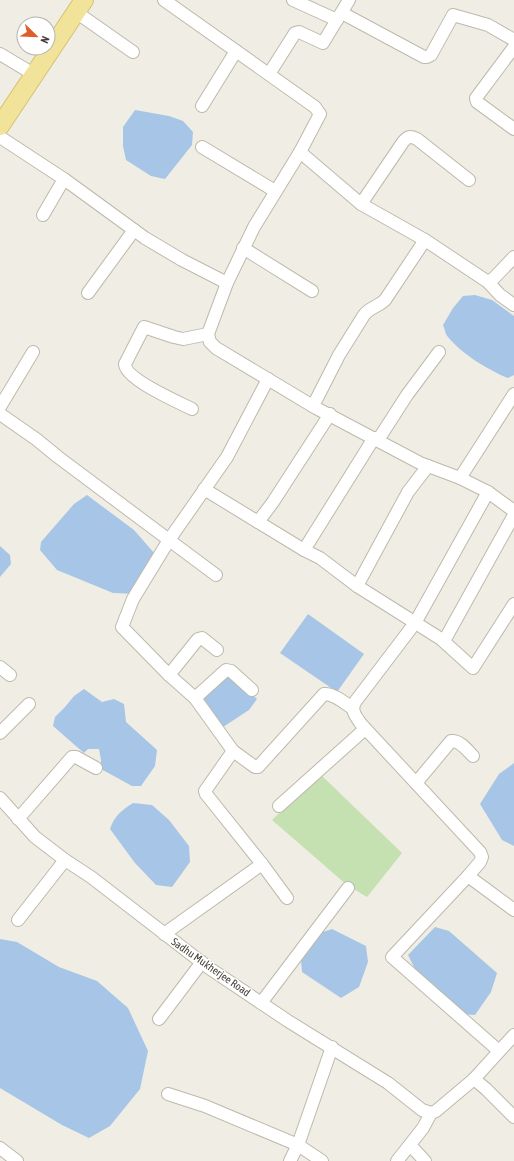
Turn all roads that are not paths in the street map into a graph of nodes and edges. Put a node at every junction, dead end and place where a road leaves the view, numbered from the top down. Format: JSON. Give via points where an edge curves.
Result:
{"nodes":[{"id":1,"x":164,"y":0,"type":"edge"},
{"id":2,"x":293,"y":0,"type":"edge"},
{"id":3,"x":349,"y":0,"type":"edge"},
{"id":4,"x":80,"y":6,"type":"edge"},
{"id":5,"x":339,"y":16,"type":"junction"},
{"id":6,"x":514,"y":40,"type":"edge"},
{"id":7,"x":514,"y":47,"type":"edge"},
{"id":8,"x":236,"y":51,"type":"junction"},
{"id":9,"x":132,"y":52,"type":"dead end"},
{"id":10,"x":0,"y":54,"type":"edge"},
{"id":11,"x":269,"y":74,"type":"junction"},
{"id":12,"x":35,"y":75,"type":"junction"},
{"id":13,"x":202,"y":106,"type":"dead end"},
{"id":14,"x":0,"y":126,"type":"edge"},
{"id":15,"x":514,"y":130,"type":"edge"},
{"id":16,"x":0,"y":137,"type":"edge"},
{"id":17,"x":202,"y":147,"type":"dead end"},
{"id":18,"x":300,"y":152,"type":"junction"},
{"id":19,"x":64,"y":179,"type":"junction"},
{"id":20,"x":469,"y":180,"type":"dead end"},
{"id":21,"x":275,"y":191,"type":"junction"},
{"id":22,"x":361,"y":204,"type":"junction"},
{"id":23,"x":43,"y":215,"type":"dead end"},
{"id":24,"x":134,"y":230,"type":"junction"},
{"id":25,"x":425,"y":240,"type":"junction"},
{"id":26,"x":243,"y":248,"type":"junction"},
{"id":27,"x":514,"y":256,"type":"edge"},
{"id":28,"x":226,"y":282,"type":"junction"},
{"id":29,"x":488,"y":282,"type":"junction"},
{"id":30,"x":312,"y":291,"type":"dead end"},
{"id":31,"x":88,"y":293,"type":"dead end"},
{"id":32,"x":514,"y":305,"type":"edge"},
{"id":33,"x":208,"y":334,"type":"junction"},
{"id":34,"x":33,"y":352,"type":"dead end"},
{"id":35,"x":438,"y":352,"type":"dead end"},
{"id":36,"x":268,"y":379,"type":"junction"},
{"id":37,"x":514,"y":394,"type":"edge"},
{"id":38,"x":313,"y":406,"type":"junction"},
{"id":39,"x":0,"y":407,"type":"edge"},
{"id":40,"x":192,"y":409,"type":"dead end"},
{"id":41,"x":0,"y":414,"type":"edge"},
{"id":42,"x":330,"y":414,"type":"junction"},
{"id":43,"x":376,"y":439,"type":"junction"},
{"id":44,"x":428,"y":466,"type":"junction"},
{"id":45,"x":460,"y":478,"type":"junction"},
{"id":46,"x":204,"y":489,"type":"junction"},
{"id":47,"x":488,"y":492,"type":"junction"},
{"id":48,"x":514,"y":511,"type":"edge"},
{"id":49,"x":514,"y":515,"type":"edge"},
{"id":50,"x":258,"y":522,"type":"junction"},
{"id":51,"x":169,"y":540,"type":"junction"},
{"id":52,"x":304,"y":550,"type":"junction"},
{"id":53,"x":216,"y":575,"type":"dead end"},
{"id":54,"x":357,"y":586,"type":"junction"},
{"id":55,"x":514,"y":604,"type":"edge"},
{"id":56,"x":415,"y":623,"type":"junction"},
{"id":57,"x":444,"y":642,"type":"junction"},
{"id":58,"x":217,"y":650,"type":"dead end"},
{"id":59,"x":169,"y":675,"type":"junction"},
{"id":60,"x":252,"y":690,"type":"dead end"},
{"id":61,"x":195,"y":698,"type":"junction"},
{"id":62,"x":29,"y":704,"type":"dead end"},
{"id":63,"x":352,"y":708,"type":"junction"},
{"id":64,"x":365,"y":729,"type":"junction"},
{"id":65,"x":0,"y":733,"type":"edge"},
{"id":66,"x":233,"y":751,"type":"junction"},
{"id":67,"x":473,"y":756,"type":"dead end"},
{"id":68,"x":96,"y":768,"type":"dead end"},
{"id":69,"x":416,"y":783,"type":"junction"},
{"id":70,"x":0,"y":798,"type":"edge"},
{"id":71,"x":280,"y":806,"type":"dead end"},
{"id":72,"x":18,"y":819,"type":"junction"},
{"id":73,"x":66,"y":860,"type":"junction"},
{"id":74,"x":262,"y":864,"type":"junction"},
{"id":75,"x":468,"y":876,"type":"junction"},
{"id":76,"x":348,"y":888,"type":"dead end"},
{"id":77,"x":287,"y":898,"type":"dead end"},
{"id":78,"x":514,"y":910,"type":"edge"},
{"id":79,"x":18,"y":920,"type":"dead end"},
{"id":80,"x":164,"y":934,"type":"junction"},
{"id":81,"x":202,"y":962,"type":"junction"},
{"id":82,"x":261,"y":1002,"type":"junction"},
{"id":83,"x":159,"y":1019,"type":"dead end"},
{"id":84,"x":514,"y":1035,"type":"edge"},
{"id":85,"x":332,"y":1047,"type":"junction"},
{"id":86,"x":499,"y":1051,"type":"junction"},
{"id":87,"x":474,"y":1079,"type":"junction"},
{"id":88,"x":168,"y":1094,"type":"dead end"},
{"id":89,"x":434,"y":1112,"type":"junction"},
{"id":90,"x":514,"y":1117,"type":"edge"},
{"id":91,"x":410,"y":1145,"type":"junction"},
{"id":92,"x":298,"y":1146,"type":"junction"},
{"id":93,"x":0,"y":1148,"type":"edge"},
{"id":94,"x":17,"y":1161,"type":"edge"},
{"id":95,"x":290,"y":1161,"type":"edge"},
{"id":96,"x":322,"y":1161,"type":"edge"},
{"id":97,"x":397,"y":1161,"type":"edge"},
{"id":98,"x":426,"y":1161,"type":"edge"}],
"edges":[{"from":1,"to":8,"type":"street"},
{"from":2,"to":5,"type":"street"},
{"from":3,"to":5,"type":"street"},
{"from":4,"to":9,"type":"street"},
{"from":4,"to":12,"type":"main road"},
{"from":5,"to":6,"type":"street","via":[[424,57],[431,55],[452,15],[488,25]]},
{"from":5,"to":11,"type":"street","via":[[322,43],[299,32],[295,33]]},
{"from":7,"to":15,"type":"street","via":[[476,100]]},
{"from":8,"to":11,"type":"street"},
{"from":8,"to":13,"type":"street"},
{"from":10,"to":12,"type":"street"},
{"from":11,"to":18,"type":"street","via":[[320,114]]},
{"from":12,"to":14,"type":"main road"},
{"from":16,"to":19,"type":"street"},
{"from":17,"to":21,"type":"street"},
{"from":18,"to":21,"type":"street"},
{"from":18,"to":22,"type":"street"},
{"from":19,"to":23,"type":"street"},
{"from":19,"to":24,"type":"street"},
{"from":20,"to":22,"type":"street","via":[[417,139],[407,137]]},
{"from":21,"to":26,"type":"street"},
{"from":22,"to":25,"type":"street"},
{"from":24,"to":28,"type":"street","via":[[182,260]]},
{"from":24,"to":31,"type":"street"},
{"from":25,"to":29,"type":"street"},
{"from":25,"to":38,"type":"street","via":[[382,304],[367,310],[339,355]]},
{"from":26,"to":28,"type":"street"},
{"from":26,"to":30,"type":"street"},
{"from":27,"to":29,"type":"street"},
{"from":28,"to":33,"type":"street"},
{"from":29,"to":32,"type":"street"},
{"from":33,"to":36,"type":"street","via":[[210,342],[216,348]]},
{"from":33,"to":40,"type":"street","via":[[183,339],[144,327],[125,364],[127,371],[150,388]]},
{"from":34,"to":39,"type":"street"},
{"from":35,"to":43,"type":"street"},
{"from":36,"to":38,"type":"street"},
{"from":36,"to":46,"type":"street","via":[[227,457]]},
{"from":37,"to":45,"type":"street"},
{"from":38,"to":42,"type":"street"},
{"from":41,"to":51,"type":"street"},
{"from":42,"to":43,"type":"street"},
{"from":42,"to":50,"type":"street"},
{"from":43,"to":44,"type":"street"},
{"from":43,"to":52,"type":"street"},
{"from":44,"to":45,"type":"street"},
{"from":44,"to":54,"type":"street","via":[[408,492]]},
{"from":45,"to":47,"type":"street"},
{"from":46,"to":50,"type":"street"},
{"from":46,"to":51,"type":"street"},
{"from":47,"to":48,"type":"street"},
{"from":47,"to":56,"type":"street"},
{"from":49,"to":57,"type":"street"},
{"from":50,"to":52,"type":"street"},
{"from":51,"to":53,"type":"street"},
{"from":51,"to":59,"type":"street","via":[[134,599],[122,627]]},
{"from":52,"to":54,"type":"street","via":[[320,558]]},
{"from":54,"to":56,"type":"street"},
{"from":55,"to":57,"type":"street","via":[[472,668]]},
{"from":56,"to":57,"type":"street"},
{"from":56,"to":63,"type":"street"},
{"from":58,"to":59,"type":"street","via":[[202,638],[198,638]]},
{"from":59,"to":61,"type":"street"},
{"from":60,"to":61,"type":"street","via":[[231,671],[226,670]]},
{"from":61,"to":66,"type":"street"},
{"from":62,"to":65,"type":"street"},
{"from":63,"to":64,"type":"street"},
{"from":63,"to":66,"type":"street","via":[[334,696],[324,694],[258,767]]},
{"from":64,"to":69,"type":"street"},
{"from":64,"to":71,"type":"street"},
{"from":66,"to":74,"type":"street","via":[[205,791]]},
{"from":67,"to":69,"type":"street","via":[[459,743],[451,741]]},
{"from":68,"to":72,"type":"street","via":[[72,757]]},
{"from":69,"to":75,"type":"street","via":[[480,852],[480,862]]},
{"from":70,"to":72,"type":"street","name":"Sadhu Mukherjee Road"},
{"from":72,"to":73,"type":"street","name":"Sadhu Mukherjee Road","via":[[35,837]]},
{"from":73,"to":79,"type":"street"},
{"from":73,"to":80,"type":"street","name":"Sadhu Mukherjee Road"},
{"from":74,"to":77,"type":"street"},
{"from":74,"to":80,"type":"street"},
{"from":75,"to":78,"type":"street"},
{"from":75,"to":86,"type":"street","via":[[392,957]]},
{"from":76,"to":82,"type":"street"},
{"from":80,"to":81,"type":"street","name":"Sadhu Mukherjee Road"},
{"from":81,"to":82,"type":"street","name":"Sadhu Mukherjee Road"},
{"from":81,"to":83,"type":"street"},
{"from":82,"to":85,"type":"street","name":"Sadhu Mukherjee Road"},
{"from":84,"to":86,"type":"street"},
{"from":85,"to":89,"type":"street","name":"Sadhu Mukherjee Road","via":[[422,1110]]},
{"from":85,"to":92,"type":"street"},
{"from":86,"to":87,"type":"street"},
{"from":87,"to":89,"type":"street"},
{"from":87,"to":90,"type":"street"},
{"from":88,"to":92,"type":"street","via":[[205,1106]]},
{"from":89,"to":91,"type":"street"},
{"from":91,"to":97,"type":"street"},
{"from":91,"to":98,"type":"street"},
{"from":92,"to":95,"type":"street"},
{"from":92,"to":96,"type":"street"},
{"from":93,"to":94,"type":"street"}]}
